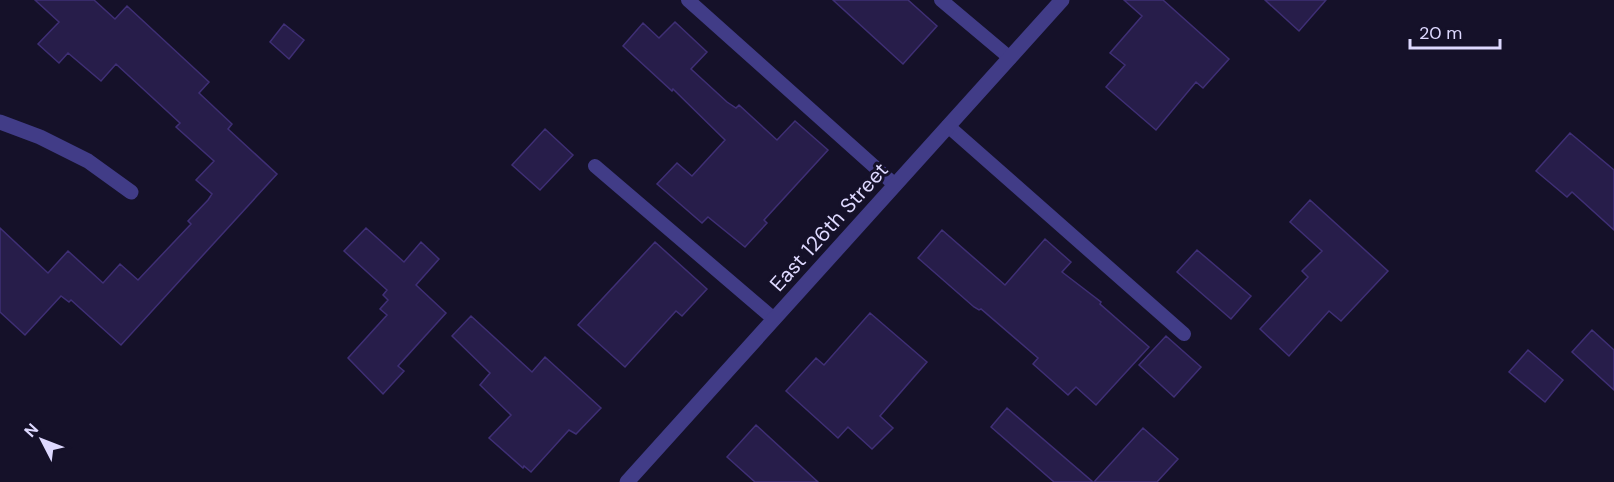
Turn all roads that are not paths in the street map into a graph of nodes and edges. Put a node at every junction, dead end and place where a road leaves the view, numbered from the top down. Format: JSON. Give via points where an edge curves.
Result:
{"nodes":[{"id":1,"x":688,"y":0,"type":"edge"},
{"id":2,"x":941,"y":0,"type":"edge"},
{"id":3,"x":1062,"y":0,"type":"edge"},
{"id":4,"x":1010,"y":58,"type":"junction"},
{"id":5,"x":0,"y":122,"type":"edge"},
{"id":6,"x":948,"y":126,"type":"junction"},
{"id":7,"x":595,"y":166,"type":"dead end"},
{"id":8,"x":895,"y":185,"type":"junction"},
{"id":9,"x":131,"y":192,"type":"dead end"},
{"id":10,"x":774,"y":319,"type":"junction"},
{"id":11,"x":1184,"y":334,"type":"dead end"},
{"id":12,"x":627,"y":482,"type":"edge"}],
"edges":[{"from":1,"to":8,"type":"lane"},
{"from":2,"to":4,"type":"lane"},
{"from":3,"to":4,"type":"street","name":"East 126th Street"},
{"from":4,"to":6,"type":"street","name":"East 126th Street"},
{"from":5,"to":9,"type":"street","via":[[88,161]]},
{"from":6,"to":8,"type":"street","name":"East 126th Street"},
{"from":6,"to":11,"type":"lane"},
{"from":7,"to":10,"type":"lane"},
{"from":8,"to":10,"type":"street","name":"East 126th Street"},
{"from":10,"to":12,"type":"street","name":"East 126th Street"}]}
